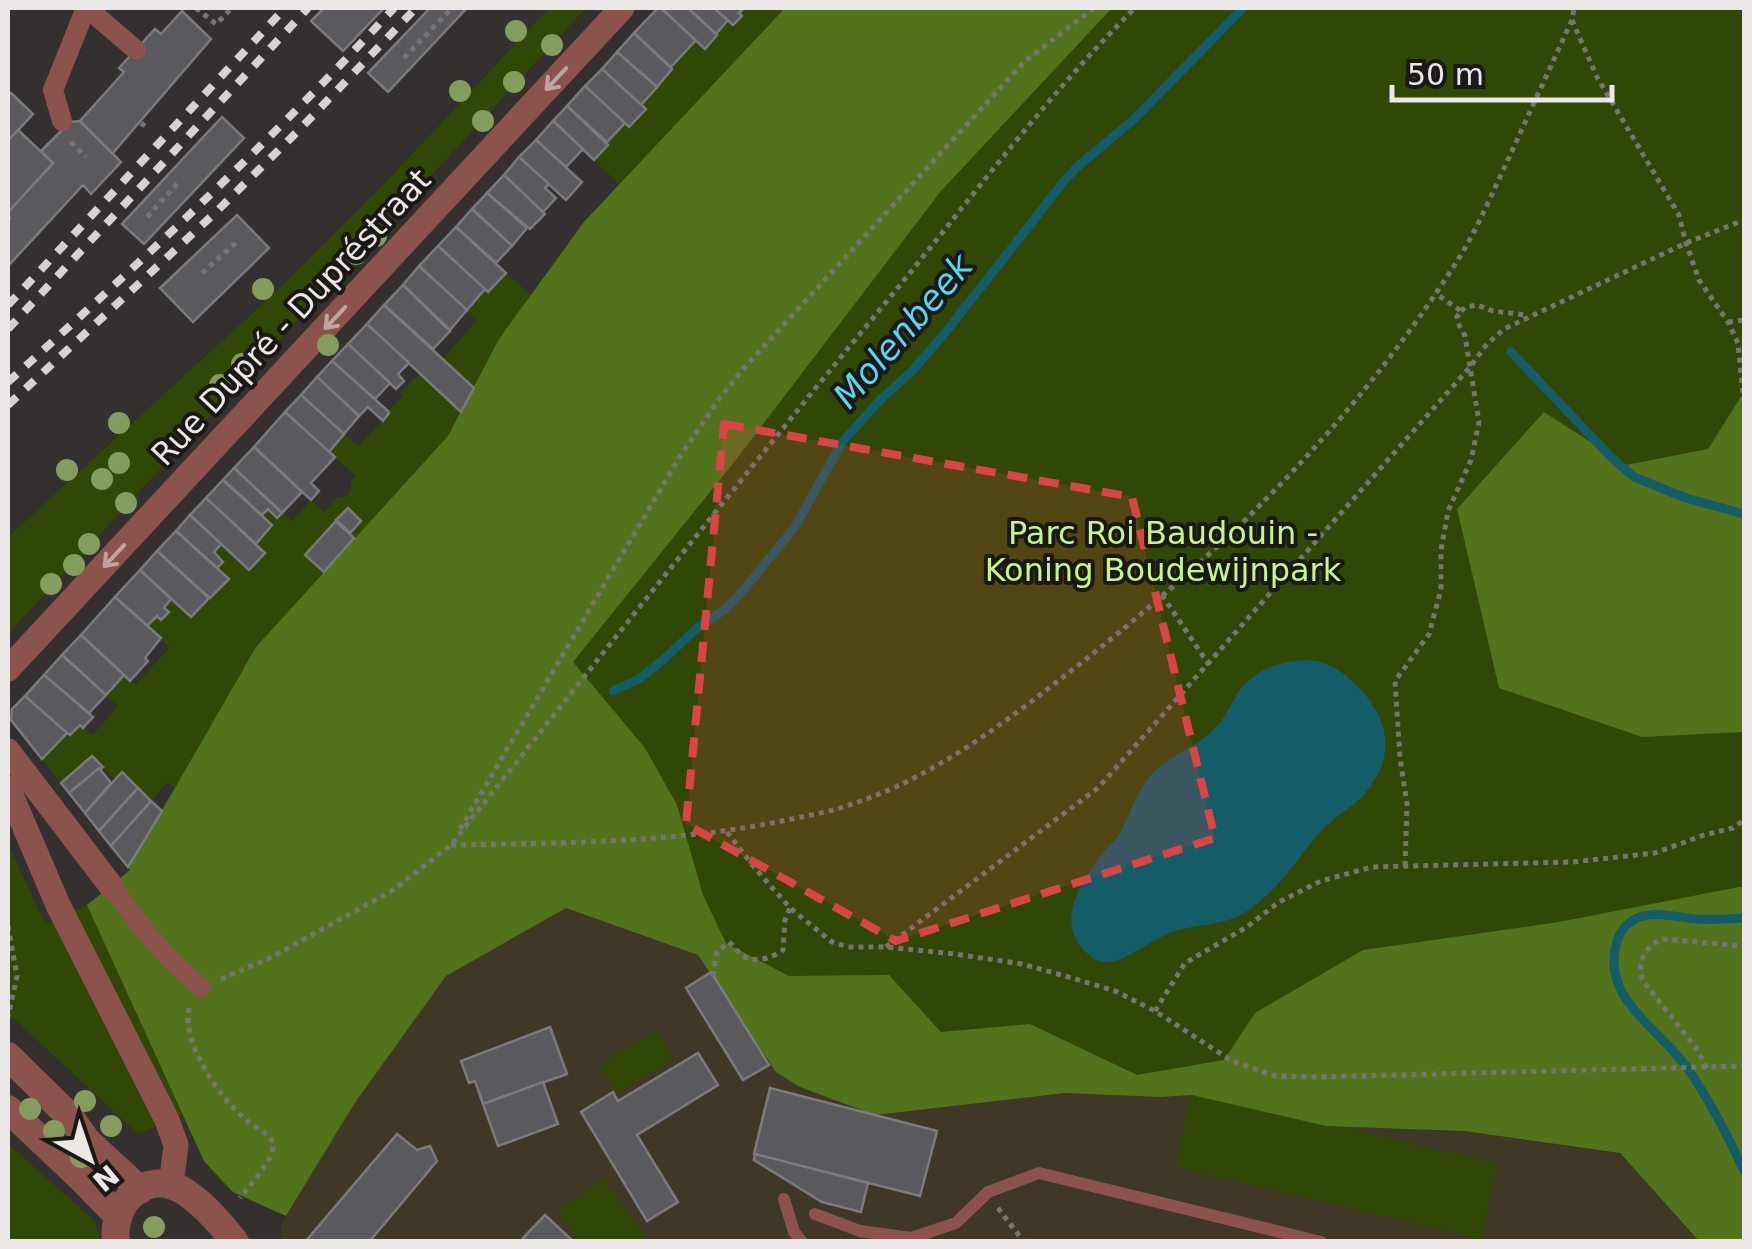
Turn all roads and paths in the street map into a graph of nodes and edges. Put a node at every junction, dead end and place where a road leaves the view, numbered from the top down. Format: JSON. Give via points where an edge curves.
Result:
{"nodes":[{"id":1,"x":86,"y":8,"type":"edge"},
{"id":2,"x":196,"y":8,"type":"edge"},
{"id":3,"x":232,"y":8,"type":"edge"},
{"id":4,"x":452,"y":8,"type":"edge"},
{"id":5,"x":622,"y":8,"type":"edge"},
{"id":6,"x":1094,"y":8,"type":"edge"},
{"id":7,"x":1135,"y":8,"type":"edge"},
{"id":8,"x":1574,"y":8,"type":"edge"},
{"id":9,"x":1572,"y":20,"type":"junction"},
{"id":10,"x":136,"y":50,"type":"dead end"},
{"id":11,"x":404,"y":58,"type":"dead end"},
{"id":12,"x":64,"y":129,"type":"joint"},
{"id":13,"x":86,"y":157,"type":"dead end"},
{"id":14,"x":178,"y":183,"type":"dead end"},
{"id":15,"x":147,"y":217,"type":"dead end"},
{"id":16,"x":1744,"y":220,"type":"edge"},
{"id":17,"x":237,"y":242,"type":"dead end"},
{"id":18,"x":1686,"y":243,"type":"junction"},
{"id":19,"x":202,"y":273,"type":"dead end"},
{"id":20,"x":1436,"y":293,"type":"junction"},
{"id":21,"x":1460,"y":312,"type":"junction"},
{"id":22,"x":1529,"y":316,"type":"junction"},
{"id":23,"x":1744,"y":320,"type":"edge"},
{"id":24,"x":1728,"y":322,"type":"junction"},
{"id":25,"x":1470,"y":367,"type":"junction"},
{"id":26,"x":1744,"y":404,"type":"edge"},
{"id":27,"x":1162,"y":595,"type":"junction"},
{"id":28,"x":1209,"y":665,"type":"junction"},
{"id":29,"x":8,"y":669,"type":"edge"},
{"id":30,"x":8,"y":751,"type":"edge"},
{"id":31,"x":8,"y":788,"type":"edge"},
{"id":32,"x":1744,"y":820,"type":"edge"},
{"id":33,"x":727,"y":832,"type":"junction"},
{"id":34,"x":451,"y":845,"type":"junction"},
{"id":35,"x":1405,"y":866,"type":"junction"},
{"id":36,"x":111,"y":886,"type":"joint"},
{"id":37,"x":790,"y":908,"type":"junction"},
{"id":38,"x":8,"y":926,"type":"edge"},
{"id":39,"x":1744,"y":946,"type":"edge"},
{"id":40,"x":886,"y":947,"type":"junction"},
{"id":41,"x":713,"y":976,"type":"dead end"},
{"id":42,"x":201,"y":987,"type":"junction"},
{"id":43,"x":1155,"y":1011,"type":"junction"},
{"id":44,"x":8,"y":1017,"type":"edge"},
{"id":45,"x":8,"y":1056,"type":"edge"},
{"id":46,"x":1744,"y":1066,"type":"edge"},
{"id":47,"x":1707,"y":1068,"type":"junction"},
{"id":48,"x":8,"y":1108,"type":"edge"},
{"id":49,"x":171,"y":1186,"type":"junction"},
{"id":50,"x":140,"y":1190,"type":"junction"},
{"id":51,"x":988,"y":1192,"type":"junction"},
{"id":52,"x":240,"y":1198,"type":"dead end"},
{"id":53,"x":784,"y":1199,"type":"dead end"},
{"id":54,"x":815,"y":1214,"type":"dead end"},
{"id":55,"x":116,"y":1228,"type":"edge"},
{"id":56,"x":235,"y":1242,"type":"edge"},
{"id":57,"x":802,"y":1242,"type":"edge"},
{"id":58,"x":1024,"y":1242,"type":"edge"},
{"id":59,"x":1321,"y":1242,"type":"edge"}],
"edges":[{"from":1,"to":10,"type":"street"},
{"from":1,"to":12,"type":"street","via":[[53,90]]},
{"from":2,"to":3,"type":"path","via":[[216,24]]},
{"from":4,"to":11,"type":"path"},
{"from":5,"to":29,"type":"street","name":"Rue Dupré - Dupréstraat","one_way":true},
{"from":6,"to":34,"type":"path","via":[[1024,61],[719,398]]},
{"from":7,"to":34,"type":"path","via":[[768,445]]},
{"from":8,"to":9,"type":"path"},
{"from":9,"to":18,"type":"path","via":[[1597,77],[1680,215]]},
{"from":9,"to":20,"type":"path","via":[[1483,214]]},
{"from":12,"to":13,"type":"path"},
{"from":14,"to":15,"type":"path"},
{"from":16,"to":18,"type":"path"},
{"from":17,"to":19,"type":"path"},
{"from":18,"to":22,"type":"path"},
{"from":18,"to":24,"type":"path","via":[[1699,280]]},
{"from":20,"to":21,"type":"path"},
{"from":20,"to":27,"type":"path","via":[[1305,460]]},
{"from":21,"to":22,"type":"path","via":[[1477,305]]},
{"from":21,"to":25,"type":"path"},
{"from":22,"to":25,"type":"path","via":[[1496,335]]},
{"from":23,"to":24,"type":"path"},
{"from":24,"to":26,"type":"path","via":[[1738,343]]},
{"from":25,"to":28,"type":"path"},
{"from":25,"to":35,"type":"path","via":[[1480,422],[1448,512],[1441,589],[1429,634],[1395,682]]},
{"from":27,"to":28,"type":"path"},
{"from":27,"to":33,"type":"path","via":[[1042,694],[924,773],[852,804]]},
{"from":28,"to":40,"type":"path","via":[[1098,788]]},
{"from":30,"to":36,"type":"street"},
{"from":31,"to":49,"type":"street","via":[[58,906],[166,1120],[176,1145]]},
{"from":32,"to":35,"type":"path","via":[[1654,853]]},
{"from":33,"to":34,"type":"path"},
{"from":33,"to":37,"type":"path"},
{"from":34,"to":42,"type":"path","via":[[392,890],[272,958]]},
{"from":35,"to":43,"type":"path","via":[[1320,881],[1279,902],[1184,963]]},
{"from":36,"to":42,"type":"street","via":[[160,949]]},
{"from":37,"to":40,"type":"path","via":[[832,942]]},
{"from":37,"to":41,"type":"path","via":[[783,950],[753,959],[729,942],[717,952]]},
{"from":38,"to":44,"type":"path","via":[[17,976]]},
{"from":39,"to":47,"type":"path","via":[[1663,939],[1640,962],[1642,981]]},
{"from":40,"to":43,"type":"path","via":[[1022,964],[1115,991]]},
{"from":42,"to":52,"type":"path","via":[[187,1017],[208,1078],[274,1146]]},
{"from":43,"to":47,"type":"path","via":[[1219,1054],[1274,1076]]},
{"from":45,"to":50,"type":"street"},
{"from":46,"to":47,"type":"path"},
{"from":48,"to":55,"type":"street","via":[[100,1196]]},
{"from":49,"to":50,"type":"street"},
{"from":49,"to":56,"type":"street","via":[[194,1199]]},
{"from":50,"to":55,"type":"street","via":[[127,1199]]},
{"from":51,"to":54,"type":"lane","via":[[956,1223],[911,1238],[860,1232]]},
{"from":51,"to":58,"type":"path"},
{"from":51,"to":59,"type":"lane","via":[[1039,1173]]},
{"from":53,"to":57,"type":"lane"}]}
